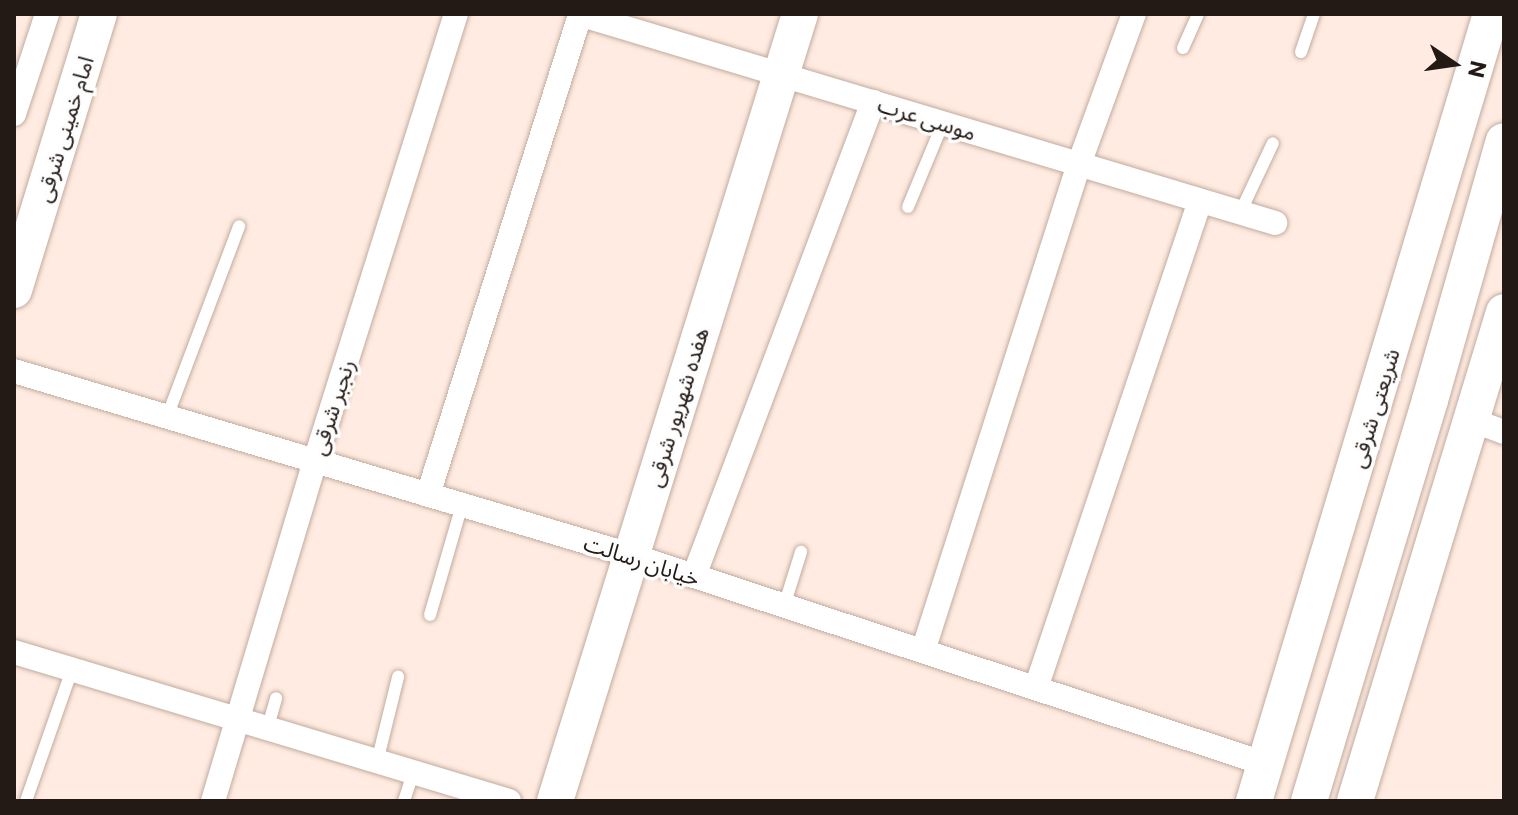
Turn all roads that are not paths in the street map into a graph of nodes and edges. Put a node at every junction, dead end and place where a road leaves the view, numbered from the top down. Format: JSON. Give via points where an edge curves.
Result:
{"nodes":[{"id":1,"x":47,"y":14,"type":"edge"},
{"id":2,"x":99,"y":14,"type":"edge"},
{"id":3,"x":456,"y":14,"type":"edge"},
{"id":4,"x":580,"y":14,"type":"edge"},
{"id":5,"x":800,"y":14,"type":"edge"},
{"id":6,"x":1134,"y":14,"type":"edge"},
{"id":7,"x":1198,"y":14,"type":"edge"},
{"id":8,"x":1314,"y":14,"type":"edge"},
{"id":9,"x":1491,"y":14,"type":"edge"},
{"id":10,"x":1183,"y":48,"type":"dead end"},
{"id":11,"x":1301,"y":52,"type":"dead end"},
{"id":12,"x":781,"y":74,"type":"junction"},
{"id":13,"x":873,"y":102,"type":"junction"},
{"id":14,"x":14,"y":114,"type":"edge"},
{"id":15,"x":943,"y":123,"type":"junction"},
{"id":16,"x":1504,"y":141,"type":"edge"},
{"id":17,"x":1273,"y":143,"type":"dead end"},
{"id":18,"x":1079,"y":164,"type":"junction"},
{"id":19,"x":1200,"y":201,"type":"junction"},
{"id":20,"x":908,"y":207,"type":"dead end"},
{"id":21,"x":1240,"y":213,"type":"junction"},
{"id":22,"x":1275,"y":223,"type":"dead end"},
{"id":23,"x":239,"y":226,"type":"dead end"},
{"id":24,"x":14,"y":290,"type":"edge"},
{"id":25,"x":1504,"y":312,"type":"edge"},
{"id":26,"x":14,"y":371,"type":"edge"},
{"id":27,"x":167,"y":417,"type":"junction"},
{"id":28,"x":1488,"y":426,"type":"edge"},
{"id":29,"x":315,"y":461,"type":"junction"},
{"id":30,"x":428,"y":495,"type":"junction"},
{"id":31,"x":462,"y":505,"type":"junction"},
{"id":32,"x":1333,"y":545,"type":"junction"},
{"id":33,"x":801,"y":552,"type":"dead end"},
{"id":34,"x":630,"y":555,"type":"junction"},
{"id":35,"x":1380,"y":568,"type":"junction"},
{"id":36,"x":694,"y":576,"type":"junction"},
{"id":37,"x":784,"y":606,"type":"junction"},
{"id":38,"x":1313,"y":609,"type":"junction"},
{"id":39,"x":430,"y":615,"type":"dead end"},
{"id":40,"x":1360,"y":628,"type":"junction"},
{"id":41,"x":923,"y":651,"type":"junction"},
{"id":42,"x":14,"y":652,"type":"edge"},
{"id":43,"x":72,"y":670,"type":"junction"},
{"id":44,"x":398,"y":677,"type":"dead end"},
{"id":45,"x":1036,"y":688,"type":"junction"},
{"id":46,"x":276,"y":698,"type":"dead end"},
{"id":47,"x":237,"y":721,"type":"junction"},
{"id":48,"x":267,"y":730,"type":"junction"},
{"id":49,"x":1323,"y":752,"type":"junction"},
{"id":50,"x":377,"y":762,"type":"junction"},
{"id":51,"x":1366,"y":763,"type":"junction"},
{"id":52,"x":1266,"y":764,"type":"junction"},
{"id":53,"x":413,"y":773,"type":"junction"},
{"id":54,"x":26,"y":801,"type":"edge"},
{"id":55,"x":213,"y":801,"type":"edge"},
{"id":56,"x":404,"y":801,"type":"edge"},
{"id":57,"x":509,"y":801,"type":"edge"},
{"id":58,"x":555,"y":801,"type":"edge"},
{"id":59,"x":1254,"y":801,"type":"edge"},
{"id":60,"x":1309,"y":801,"type":"edge"},
{"id":61,"x":1355,"y":801,"type":"edge"}],
"edges":[{"from":1,"to":14,"type":"street"},
{"from":2,"to":24,"type":"main road","name":"امام خمینی شرقی"},
{"from":3,"to":29,"type":"street","name":"رنجبر شرقی"},
{"from":4,"to":12,"type":"street","name":"موسی عرب"},
{"from":4,"to":30,"type":"street"},
{"from":5,"to":12,"type":"main road","name":"هفده شهریور شرقی"},
{"from":6,"to":18,"type":"street"},
{"from":7,"to":10,"type":"lane"},
{"from":8,"to":11,"type":"lane"},
{"from":9,"to":32,"type":"main road","name":"شریعتی شرقی"},
{"from":12,"to":13,"type":"street","name":"موسی عرب"},
{"from":12,"to":34,"type":"main road","name":"هفده شهریور شرقی"},
{"from":13,"to":15,"type":"street","name":"موسی عرب"},
{"from":13,"to":36,"type":"street"},
{"from":15,"to":18,"type":"street","name":"موسی عرب"},
{"from":15,"to":20,"type":"lane"},
{"from":16,"to":35,"type":"main road"},
{"from":17,"to":21,"type":"lane"},
{"from":18,"to":19,"type":"street","name":"موسی عرب"},
{"from":18,"to":41,"type":"street"},
{"from":19,"to":21,"type":"street","name":"موسی عرب"},
{"from":19,"to":45,"type":"street"},
{"from":21,"to":22,"type":"street","name":"موسی عرب"},
{"from":23,"to":27,"type":"lane"},
{"from":25,"to":28,"type":"main road"},
{"from":26,"to":27,"type":"street","name":"خیابان رسالت"},
{"from":27,"to":29,"type":"street","name":"خیابان رسالت"},
{"from":28,"to":51,"type":"main road"},
{"from":29,"to":30,"type":"street","name":"خیابان رسالت"},
{"from":29,"to":47,"type":"street","name":"رنجبر شرقی"},
{"from":30,"to":31,"type":"street","name":"خیابان رسالت"},
{"from":31,"to":34,"type":"street","name":"خیابان رسالت"},
{"from":31,"to":39,"type":"lane"},
{"from":32,"to":35,"type":"main road","via":[[1332,561],[1342,575],[1367,578]]},
{"from":32,"to":38,"type":"main road","name":"شریعتی شرقی"},
{"from":33,"to":37,"type":"lane"},
{"from":34,"to":36,"type":"street","name":"خیابان رسالت"},
{"from":34,"to":58,"type":"main road","name":"هفده شهریور شرقی"},
{"from":35,"to":40,"type":"main road"},
{"from":36,"to":37,"type":"street","name":"خیابان رسالت"},
{"from":37,"to":41,"type":"street","name":"خیابان رسالت"},
{"from":38,"to":40,"type":"main road","via":[[1331,597],[1345,596],[1359,609]]},
{"from":38,"to":52,"type":"main road","name":"شریعتی شرقی"},
{"from":40,"to":49,"type":"main road"},
{"from":41,"to":45,"type":"street","name":"خیابان رسالت"},
{"from":42,"to":43,"type":"street"},
{"from":43,"to":47,"type":"street"},
{"from":43,"to":54,"type":"lane"},
{"from":44,"to":50,"type":"lane"},
{"from":45,"to":52,"type":"street","name":"خیابان رسالت"},
{"from":46,"to":48,"type":"lane"},
{"from":47,"to":48,"type":"street"},
{"from":47,"to":55,"type":"street","name":"رنجبر شرقی"},
{"from":48,"to":50,"type":"street"},
{"from":49,"to":51,"type":"main road"},
{"from":49,"to":60,"type":"main road"},
{"from":50,"to":53,"type":"street"},
{"from":51,"to":61,"type":"main road"},
{"from":52,"to":59,"type":"main road","name":"شریعتی شرقی"},
{"from":53,"to":56,"type":"lane"},
{"from":53,"to":57,"type":"street"}]}
